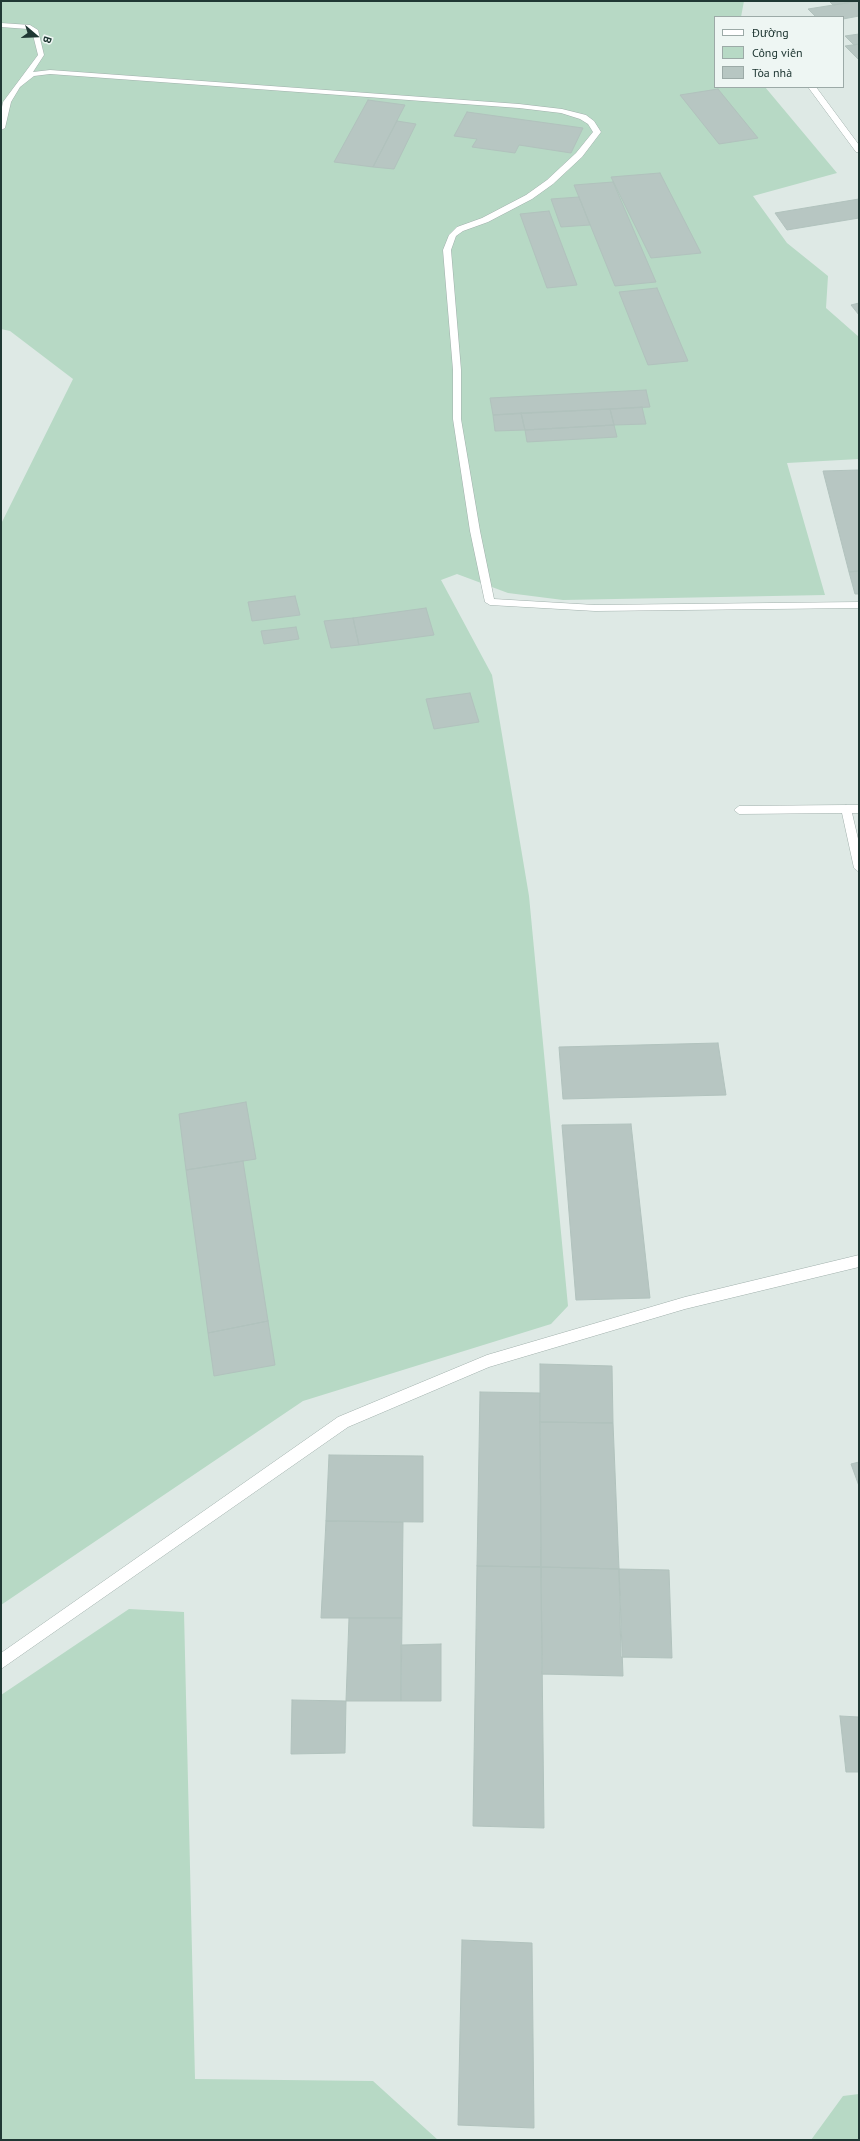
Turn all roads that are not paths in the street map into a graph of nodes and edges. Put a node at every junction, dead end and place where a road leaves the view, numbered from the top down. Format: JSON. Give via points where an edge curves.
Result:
{"nodes":[{"id":1,"x":1,"y":25,"type":"edge"},
{"id":2,"x":23,"y":81,"type":"junction"},
{"id":3,"x":813,"y":88,"type":"edge"},
{"id":4,"x":1,"y":128,"type":"edge"},
{"id":5,"x":859,"y":150,"type":"edge"},
{"id":6,"x":859,"y":605,"type":"edge"},
{"id":7,"x":846,"y":809,"type":"junction"},
{"id":8,"x":859,"y":809,"type":"edge"},
{"id":9,"x":739,"y":810,"type":"dead end"},
{"id":10,"x":859,"y":868,"type":"edge"},
{"id":11,"x":859,"y":1261,"type":"edge"},
{"id":12,"x":1,"y":1662,"type":"edge"}],
"edges":[{"from":1,"to":2,"type":"street","via":[[30,27],[34,28],[36,33],[41,55]]},
{"from":2,"to":4,"type":"street","via":[[7,102]]},
{"from":2,"to":6,"type":"street","via":[[32,74],[50,72],[93,74],[519,106],[583,116],[592,123],[597,132],[579,155],[550,182],[529,196],[485,220],[460,229],[453,235],[447,250],[457,370],[457,419],[474,531],[490,602],[587,608]]},
{"from":3,"to":5,"type":"street"},
{"from":7,"to":8,"type":"street"},
{"from":7,"to":9,"type":"street"},
{"from":7,"to":10,"type":"street"},
{"from":11,"to":12,"type":"street","via":[[684,1303],[487,1361],[343,1422]]}]}
